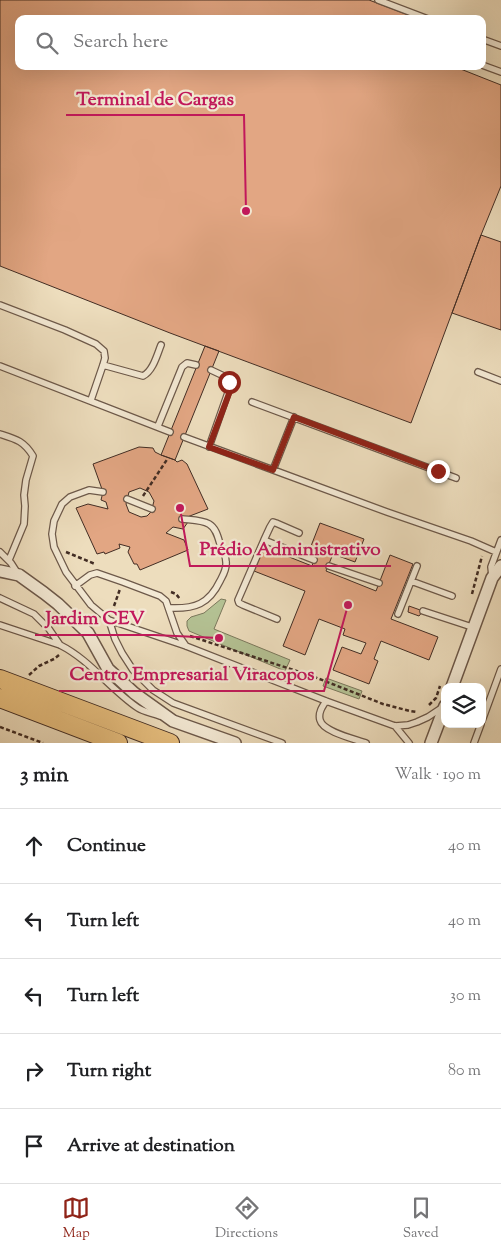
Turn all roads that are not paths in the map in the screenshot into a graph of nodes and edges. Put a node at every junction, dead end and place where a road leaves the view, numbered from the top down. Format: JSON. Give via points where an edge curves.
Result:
{"nodes":[{"id":1,"x":378,"y":0,"type":"edge"},
{"id":2,"x":417,"y":15,"type":"edge"},
{"id":3,"x":486,"y":40,"type":"edge"},
{"id":4,"x":501,"y":46,"type":"edge"},
{"id":5,"x":486,"y":66,"type":"edge"},
{"id":6,"x":501,"y":72,"type":"edge"},
{"id":7,"x":0,"y":305,"type":"edge"},
{"id":8,"x":161,"y":345,"type":"dead end"},
{"id":9,"x":103,"y":365,"type":"junction"},
{"id":10,"x":196,"y":365,"type":"dead end"},
{"id":11,"x":0,"y":366,"type":"edge"},
{"id":12,"x":211,"y":370,"type":"dead end"},
{"id":13,"x":478,"y":372,"type":"dead end"},
{"id":14,"x":501,"y":381,"type":"edge"},
{"id":15,"x":90,"y":400,"type":"junction"},
{"id":16,"x":252,"y":402,"type":"dead end"},
{"id":17,"x":294,"y":417,"type":"junction"},
{"id":18,"x":158,"y":426,"type":"junction"},
{"id":19,"x":170,"y":432,"type":"dead end"},
{"id":20,"x":0,"y":434,"type":"edge"},
{"id":21,"x":184,"y":437,"type":"dead end"},
{"id":22,"x":209,"y":447,"type":"junction"},
{"id":23,"x":273,"y":470,"type":"junction"},
{"id":24,"x":456,"y":478,"type":"dead end"},
{"id":25,"x":103,"y":492,"type":"dead end"},
{"id":26,"x":127,"y":499,"type":"dead end"},
{"id":27,"x":152,"y":509,"type":"dead end"},
{"id":28,"x":182,"y":519,"type":"dead end"},
{"id":29,"x":299,"y":532,"type":"dead end"},
{"id":30,"x":264,"y":540,"type":"junction"},
{"id":31,"x":501,"y":540,"type":"edge"},
{"id":32,"x":0,"y":552,"type":"edge"},
{"id":33,"x":496,"y":552,"type":"junction"},
{"id":34,"x":9,"y":560,"type":"junction"},
{"id":35,"x":314,"y":560,"type":"dead end"},
{"id":36,"x":328,"y":566,"type":"dead end"},
{"id":37,"x":417,"y":566,"type":"dead end"},
{"id":38,"x":501,"y":566,"type":"edge"},
{"id":39,"x":0,"y":571,"type":"edge"},
{"id":40,"x":19,"y":575,"type":"junction"},
{"id":41,"x":492,"y":578,"type":"junction"},
{"id":42,"x":411,"y":582,"type":"junction"},
{"id":43,"x":379,"y":583,"type":"dead end"},
{"id":44,"x":75,"y":586,"type":"junction"},
{"id":45,"x":452,"y":596,"type":"dead end"},
{"id":46,"x":0,"y":598,"type":"edge"},
{"id":47,"x":402,"y":604,"type":"junction"},
{"id":48,"x":409,"y":606,"type":"dead end"},
{"id":49,"x":170,"y":608,"type":"junction"},
{"id":50,"x":423,"y":611,"type":"dead end"},
{"id":51,"x":398,"y":614,"type":"dead end"},
{"id":52,"x":277,"y":619,"type":"dead end"},
{"id":53,"x":109,"y":620,"type":"junction"},
{"id":54,"x":0,"y":624,"type":"edge"},
{"id":55,"x":475,"y":628,"type":"junction"},
{"id":56,"x":60,"y":645,"type":"junction"},
{"id":57,"x":186,"y":646,"type":"junction"},
{"id":58,"x":501,"y":669,"type":"edge"},
{"id":59,"x":0,"y":679,"type":"edge"},
{"id":60,"x":448,"y":683,"type":"edge"},
{"id":61,"x":0,"y":698,"type":"edge"},
{"id":62,"x":326,"y":701,"type":"junction"},
{"id":63,"x":441,"y":709,"type":"edge"},
{"id":64,"x":486,"y":709,"type":"edge"},
{"id":65,"x":441,"y":717,"type":"edge"},
{"id":66,"x":173,"y":721,"type":"junction"},
{"id":67,"x":395,"y":726,"type":"junction"},
{"id":68,"x":480,"y":728,"type":"edge"},
{"id":69,"x":118,"y":743,"type":"edge"},
{"id":70,"x":170,"y":743,"type":"edge"},
{"id":71,"x":234,"y":743,"type":"edge"},
{"id":72,"x":282,"y":743,"type":"edge"},
{"id":73,"x":366,"y":743,"type":"edge"},
{"id":74,"x":409,"y":743,"type":"edge"},
{"id":75,"x":431,"y":743,"type":"edge"},
{"id":76,"x":474,"y":743,"type":"edge"}],
"edges":[{"from":1,"to":2,"type":"lane"},
{"from":3,"to":4,"type":"lane"},
{"from":5,"to":6,"type":"lane"},
{"from":7,"to":9,"type":"lane","via":[[96,344],[104,350]]},
{"from":8,"to":9,"type":"lane","via":[[151,369],[143,376]]},
{"from":9,"to":15,"type":"lane"},
{"from":10,"to":18,"type":"lane","via":[[187,363],[182,367]]},
{"from":11,"to":15,"type":"lane"},
{"from":12,"to":22,"type":"lane","via":[[228,378],[230,387]]},
{"from":13,"to":14,"type":"lane"},
{"from":15,"to":18,"type":"lane"},
{"from":16,"to":17,"type":"lane"},
{"from":17,"to":23,"type":"lane"},
{"from":17,"to":24,"type":"lane"},
{"from":18,"to":19,"type":"lane"},
{"from":20,"to":34,"type":"lane","via":[[20,441],[33,456],[24,495],[24,524]]},
{"from":21,"to":22,"type":"lane"},
{"from":22,"to":23,"type":"lane"},
{"from":23,"to":33,"type":"lane"},
{"from":25,"to":44,"type":"lane","via":[[89,490],[70,498],[62,504],[54,521],[54,546]]},
{"from":26,"to":27,"type":"lane"},
{"from":28,"to":49,"type":"lane","via":[[207,522],[212,526],[224,554],[226,570],[207,600],[197,605]]},
{"from":29,"to":30,"type":"lane","via":[[273,522]]},
{"from":30,"to":35,"type":"lane"},
{"from":30,"to":52,"type":"lane","via":[[238,600]]},
{"from":31,"to":33,"type":"lane"},
{"from":32,"to":34,"type":"lane"},
{"from":33,"to":41,"type":"lane","via":[[491,567]]},
{"from":34,"to":40,"type":"lane"},
{"from":36,"to":43,"type":"lane"},
{"from":37,"to":42,"type":"lane"},
{"from":38,"to":41,"type":"street"},
{"from":39,"to":40,"type":"street"},
{"from":40,"to":66,"type":"street","via":[[81,625],[108,669]]},
{"from":41,"to":55,"type":"street"},
{"from":42,"to":45,"type":"lane"},
{"from":42,"to":47,"type":"lane"},
{"from":44,"to":49,"type":"lane","via":[[97,573],[160,596]]},
{"from":44,"to":53,"type":"lane"},
{"from":46,"to":56,"type":"lane","via":[[34,614]]},
{"from":47,"to":48,"type":"lane"},
{"from":47,"to":51,"type":"lane"},
{"from":49,"to":57,"type":"lane","via":[[177,633]]},
{"from":50,"to":55,"type":"lane"},
{"from":53,"to":57,"type":"lane"},
{"from":53,"to":72,"type":"lane","via":[[122,653],[133,670],[154,690],[173,702]]},
{"from":54,"to":56,"type":"lane"},
{"from":55,"to":60,"type":"street"},
{"from":56,"to":66,"type":"lane","via":[[139,708]]},
{"from":57,"to":62,"type":"lane"},
{"from":58,"to":64,"type":"lane"},
{"from":59,"to":70,"type":"main road"},
{"from":61,"to":69,"type":"main road"},
{"from":62,"to":67,"type":"lane"},
{"from":62,"to":73,"type":"lane","via":[[319,713],[326,728]]},
{"from":63,"to":67,"type":"lane","via":[[417,722]]},
{"from":65,"to":75,"type":"street"},
{"from":66,"to":71,"type":"street"},
{"from":67,"to":74,"type":"lane"},
{"from":68,"to":76,"type":"lane"}]}
